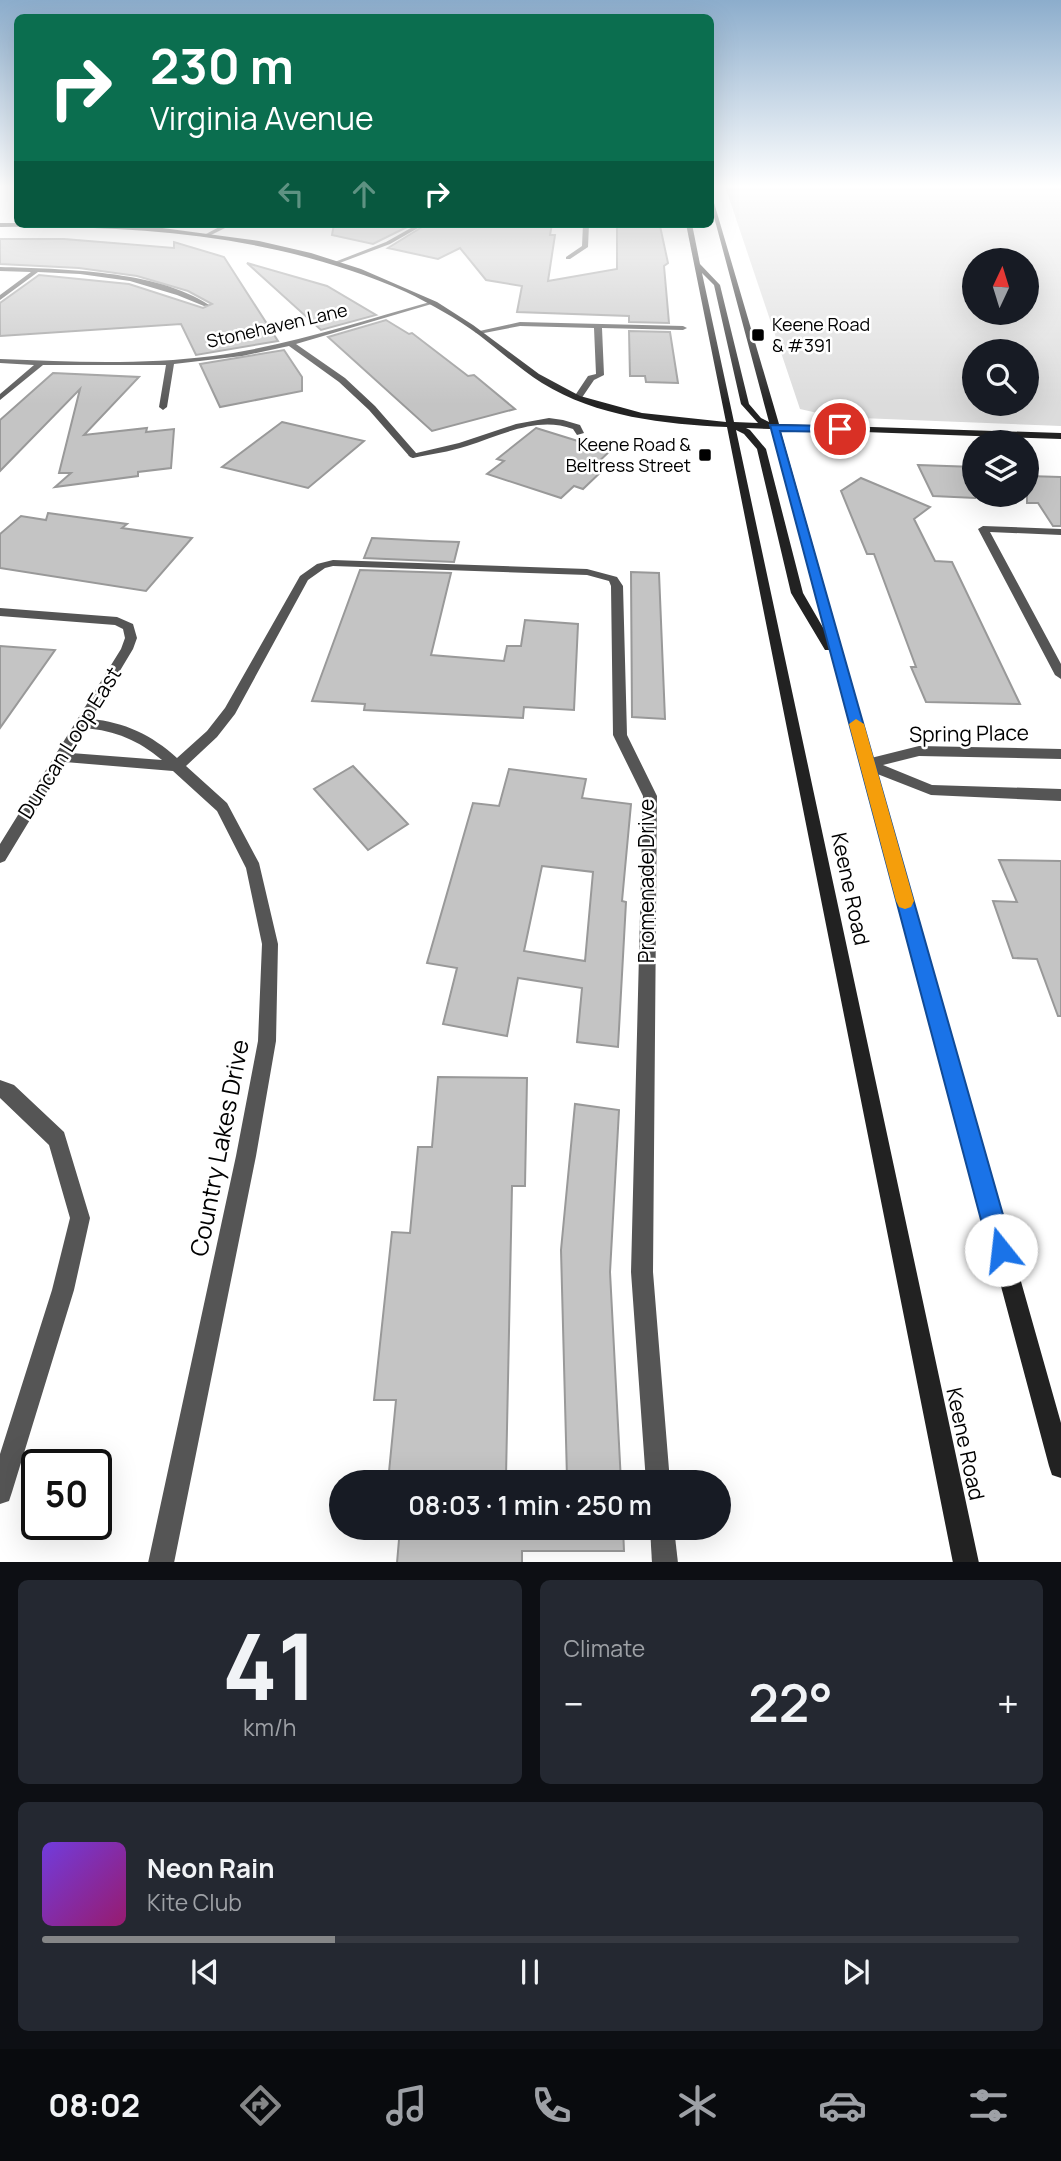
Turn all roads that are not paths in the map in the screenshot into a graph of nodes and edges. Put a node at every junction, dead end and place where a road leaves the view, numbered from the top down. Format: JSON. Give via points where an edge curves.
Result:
{"nodes":[{"id":1,"x":320,"y":259,"type":"edge"},
{"id":2,"x":346,"y":259,"type":"edge"},
{"id":3,"x":697,"y":259,"type":"edge"},
{"id":4,"x":729,"y":259,"type":"edge"},
{"id":5,"x":335,"y":263,"type":"junction"},
{"id":6,"x":698,"y":264,"type":"junction"},
{"id":7,"x":0,"y":269,"type":"edge"},
{"id":8,"x":37,"y":270,"type":"junction"},
{"id":9,"x":0,"y":298,"type":"edge"},
{"id":10,"x":432,"y":303,"type":"junction"},
{"id":11,"x":206,"y":305,"type":"dead end"},
{"id":12,"x":598,"y":326,"type":"junction"},
{"id":13,"x":683,"y":328,"type":"dead end"},
{"id":14,"x":479,"y":332,"type":"junction"},
{"id":15,"x":290,"y":343,"type":"junction"},
{"id":16,"x":0,"y":361,"type":"edge"},
{"id":17,"x":41,"y":363,"type":"junction"},
{"id":18,"x":170,"y":363,"type":"junction"},
{"id":19,"x":578,"y":397,"type":"junction"},
{"id":20,"x":0,"y":398,"type":"edge"},
{"id":21,"x":163,"y":407,"type":"dead end"},
{"id":22,"x":732,"y":425,"type":"junction"},
{"id":23,"x":774,"y":427,"type":"junction"},
{"id":24,"x":580,"y":433,"type":"dead end"},
{"id":25,"x":1061,"y":436,"type":"edge"},
{"id":26,"x":1061,"y":533,"type":"edge"},
{"id":27,"x":0,"y":611,"type":"edge"},
{"id":28,"x":839,"y":663,"type":"junction"},
{"id":29,"x":1061,"y":675,"type":"edge"},
{"id":30,"x":81,"y":723,"type":"junction"},
{"id":31,"x":1061,"y":754,"type":"edge"},
{"id":32,"x":60,"y":757,"type":"junction"},
{"id":33,"x":867,"y":764,"type":"junction"},
{"id":34,"x":177,"y":766,"type":"junction"},
{"id":35,"x":1061,"y":795,"type":"edge"},
{"id":36,"x":0,"y":857,"type":"edge"},
{"id":37,"x":0,"y":1089,"type":"edge"},
{"id":38,"x":1061,"y":1466,"type":"edge"},
{"id":39,"x":658,"y":1470,"type":"edge"},
{"id":40,"x":0,"y":1492,"type":"edge"},
{"id":41,"x":663,"y":1540,"type":"edge"},
{"id":42,"x":162,"y":1562,"type":"edge"},
{"id":43,"x":665,"y":1562,"type":"edge"},
{"id":44,"x":966,"y":1562,"type":"edge"}],
"edges":[{"from":1,"to":5,"type":"main road"},
{"from":2,"to":5,"type":"street"},
{"from":3,"to":6,"type":"main road","name":"Keene Road"},
{"from":4,"to":23,"type":"main road"},
{"from":5,"to":10,"type":"main road"},
{"from":6,"to":22,"type":"main road","name":"Keene Road"},
{"from":6,"to":23,"type":"main road","via":[[717,285],[745,404],[758,420]]},
{"from":7,"to":8,"type":"street"},
{"from":8,"to":9,"type":"street"},
{"from":8,"to":11,"type":"street","via":[[100,273],[145,282]]},
{"from":10,"to":14,"type":"main road"},
{"from":10,"to":15,"type":"street","name":"Stonehaven Lane"},
{"from":12,"to":13,"type":"street"},
{"from":12,"to":14,"type":"street","via":[[520,324]]},
{"from":12,"to":19,"type":"street","via":[[600,375],[591,378]]},
{"from":14,"to":19,"type":"main road","via":[[537,376]]},
{"from":15,"to":18,"type":"street","name":"Stonehaven Lane"},
{"from":15,"to":24,"type":"street","via":[[342,380],[413,455],[546,421],[572,424]]},
{"from":16,"to":17,"type":"street","name":"Stonehaven Lane"},
{"from":17,"to":18,"type":"street","name":"Stonehaven Lane"},
{"from":17,"to":20,"type":"street"},
{"from":18,"to":21,"type":"street"},
{"from":19,"to":22,"type":"main road","via":[[654,418]]},
{"from":22,"to":23,"type":"main road"},
{"from":22,"to":28,"type":"main road","via":[[747,432],[761,449],[797,593]]},
{"from":22,"to":44,"type":"main road","name":"Keene Road"},
{"from":23,"to":25,"type":"main road"},
{"from":23,"to":28,"type":"main road"},
{"from":26,"to":29,"type":"street","via":[[983,529]]},
{"from":27,"to":30,"type":"street","name":"Duncan Loop East","via":[[98,618],[129,627],[127,649]]},
{"from":28,"to":33,"type":"main road"},
{"from":30,"to":32,"type":"street","name":"Duncan Loop East"},
{"from":30,"to":34,"type":"street","name":"Country Lakes Drive","via":[[127,730],[157,746]]},
{"from":31,"to":33,"type":"street","name":"Spring Place","via":[[919,751]]},
{"from":32,"to":34,"type":"street"},
{"from":32,"to":36,"type":"street","name":"Duncan Loop East"},
{"from":33,"to":35,"type":"street","name":"Spring Place","via":[[931,790]]},
{"from":33,"to":38,"type":"main road"},
{"from":34,"to":39,"type":"street","name":"Promenade Drive","via":[[230,711],[304,578],[321,566],[346,563],[587,572],[613,579],[619,593],[620,736],[650,796],[642,1272]]},
{"from":34,"to":42,"type":"street","name":"Country Lakes Drive","via":[[222,807],[254,868],[270,944],[267,1041],[258,1093]]},
{"from":37,"to":40,"type":"street","via":[[57,1139],[80,1217],[63,1290]]},
{"from":41,"to":43,"type":"street"}]}
